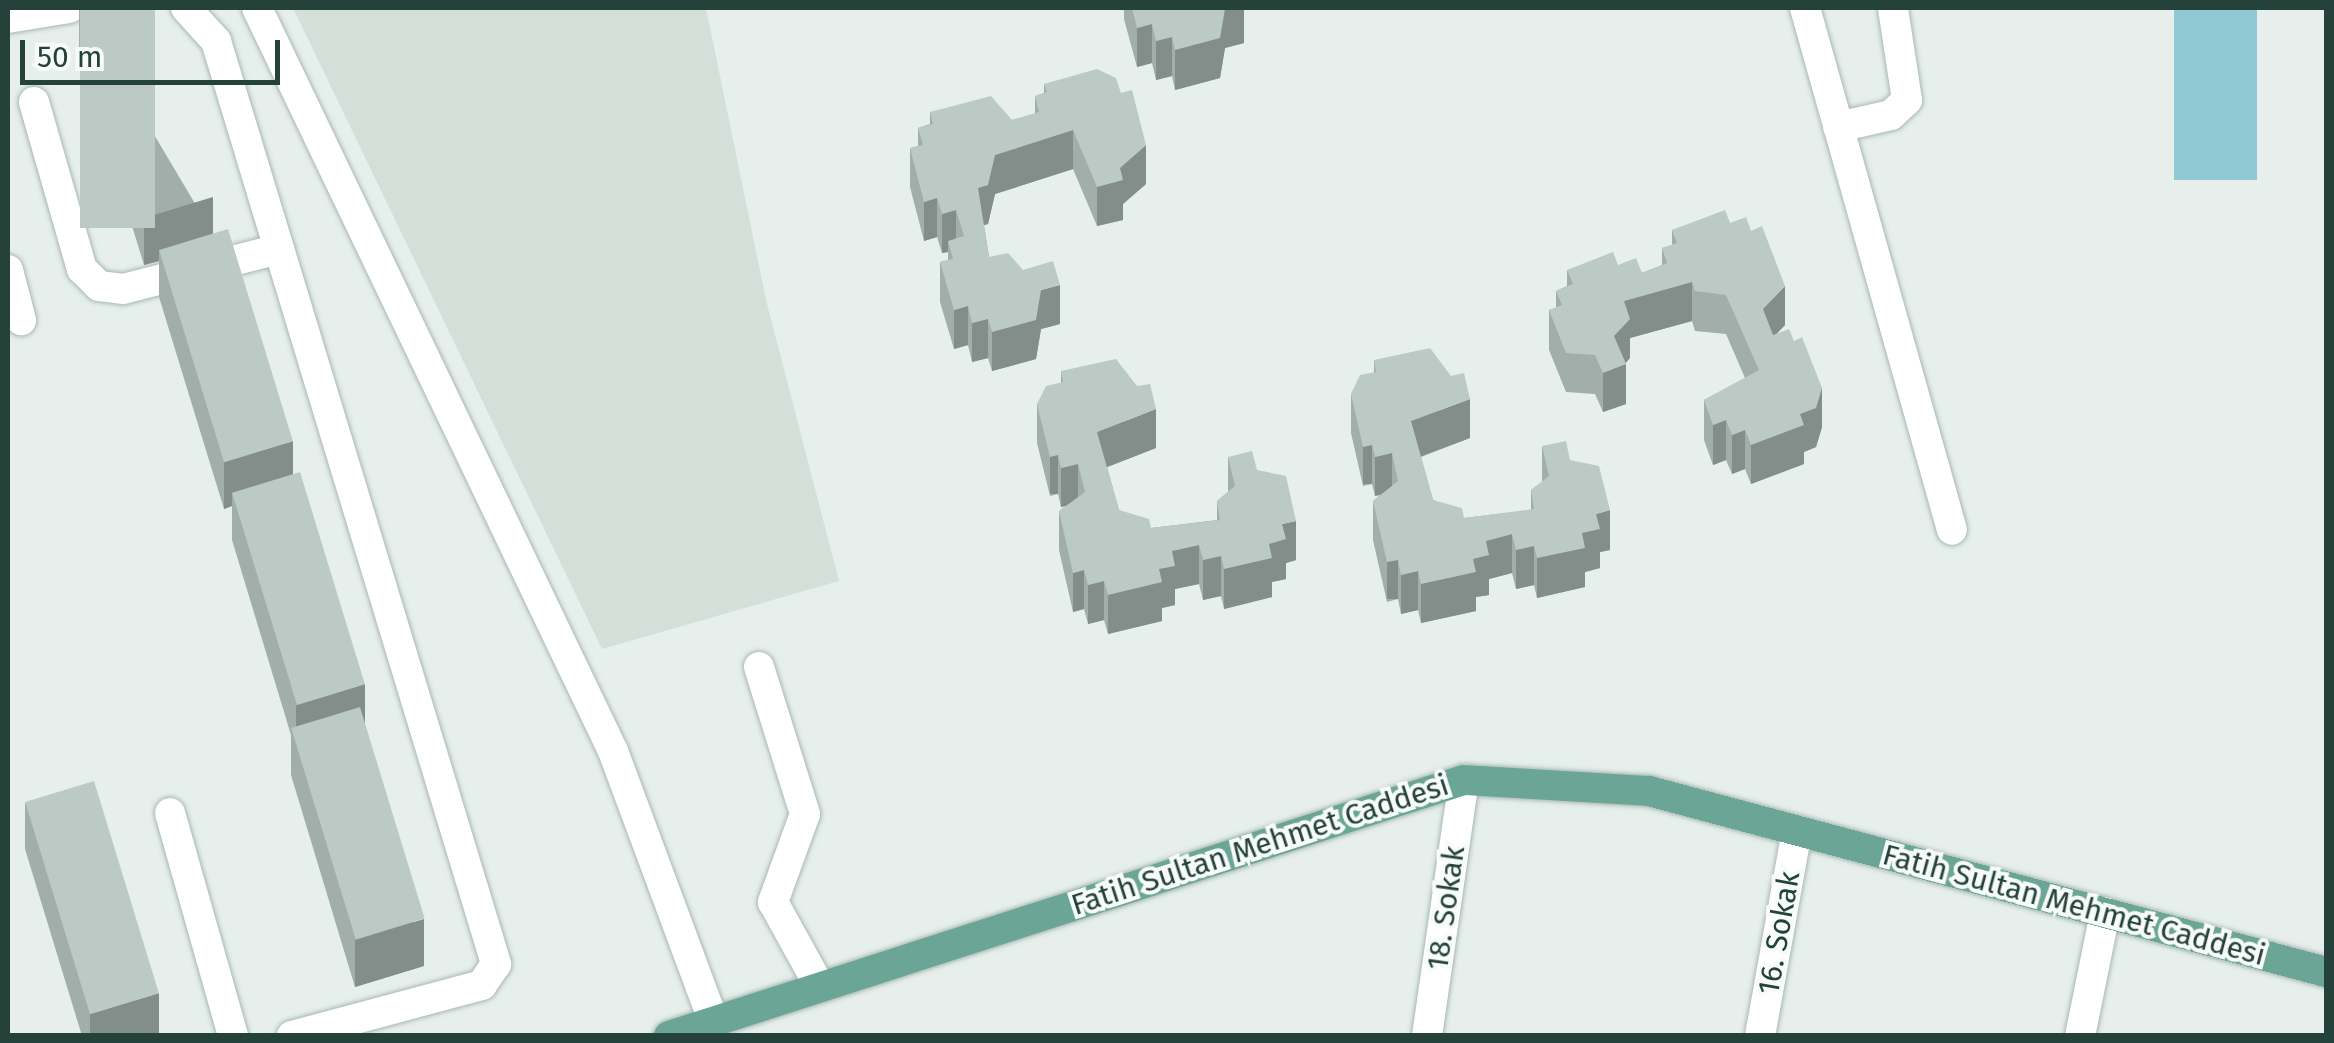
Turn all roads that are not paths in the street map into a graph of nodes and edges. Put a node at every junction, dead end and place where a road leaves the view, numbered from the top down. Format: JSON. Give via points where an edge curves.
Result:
{"nodes":[{"id":1,"x":69,"y":8,"type":"edge"},
{"id":2,"x":186,"y":8,"type":"edge"},
{"id":3,"x":257,"y":8,"type":"edge"},
{"id":4,"x":1805,"y":8,"type":"edge"},
{"id":5,"x":1893,"y":8,"type":"edge"},
{"id":6,"x":8,"y":18,"type":"edge"},
{"id":7,"x":34,"y":102,"type":"dead end"},
{"id":8,"x":1838,"y":127,"type":"junction"},
{"id":9,"x":278,"y":249,"type":"junction"},
{"id":10,"x":8,"y":270,"type":"edge"},
{"id":11,"x":21,"y":320,"type":"dead end"},
{"id":12,"x":1952,"y":530,"type":"dead end"},
{"id":13,"x":759,"y":667,"type":"dead end"},
{"id":14,"x":1464,"y":780,"type":"junction"},
{"id":15,"x":170,"y":813,"type":"dead end"},
{"id":16,"x":1798,"y":831,"type":"junction"},
{"id":17,"x":2105,"y":913,"type":"junction"},
{"id":18,"x":2326,"y":972,"type":"edge"},
{"id":19,"x":820,"y":987,"type":"junction"},
{"id":20,"x":714,"y":1022,"type":"junction"},
{"id":21,"x":233,"y":1036,"type":"edge"},
{"id":22,"x":292,"y":1036,"type":"edge"},
{"id":23,"x":669,"y":1036,"type":"edge"},
{"id":24,"x":1428,"y":1036,"type":"edge"},
{"id":25,"x":1760,"y":1036,"type":"edge"},
{"id":26,"x":2080,"y":1036,"type":"edge"}],
"edges":[{"from":1,"to":6,"type":"street"},
{"from":2,"to":9,"type":"street","via":[[216,40]]},
{"from":3,"to":20,"type":"street","via":[[614,751]]},
{"from":4,"to":8,"type":"street"},
{"from":5,"to":8,"type":"street","via":[[1907,100],[1891,115]]},
{"from":7,"to":9,"type":"street","via":[[82,269],[99,286],[123,290]]},
{"from":8,"to":12,"type":"street"},
{"from":9,"to":22,"type":"street","via":[[496,964],[482,985]]},
{"from":10,"to":11,"type":"street"},
{"from":13,"to":19,"type":"street","via":[[805,814],[773,902]]},
{"from":14,"to":16,"type":"main road","name":"Fatih Sultan Mehmet Caddesi","via":[[1649,791]]},
{"from":14,"to":19,"type":"main road","name":"Fatih Sultan Mehmet Caddesi"},
{"from":14,"to":24,"type":"street","name":"18. Sokak"},
{"from":15,"to":21,"type":"street"},
{"from":16,"to":17,"type":"main road","name":"Fatih Sultan Mehmet Caddesi"},
{"from":16,"to":25,"type":"street","name":"16. Sokak"},
{"from":17,"to":18,"type":"main road","name":"Fatih Sultan Mehmet Caddesi"},
{"from":17,"to":26,"type":"street"},
{"from":19,"to":20,"type":"main road","name":"Fatih Sultan Mehmet Caddesi"},
{"from":20,"to":23,"type":"main road","name":"Fatih Sultan Mehmet Caddesi"}]}
